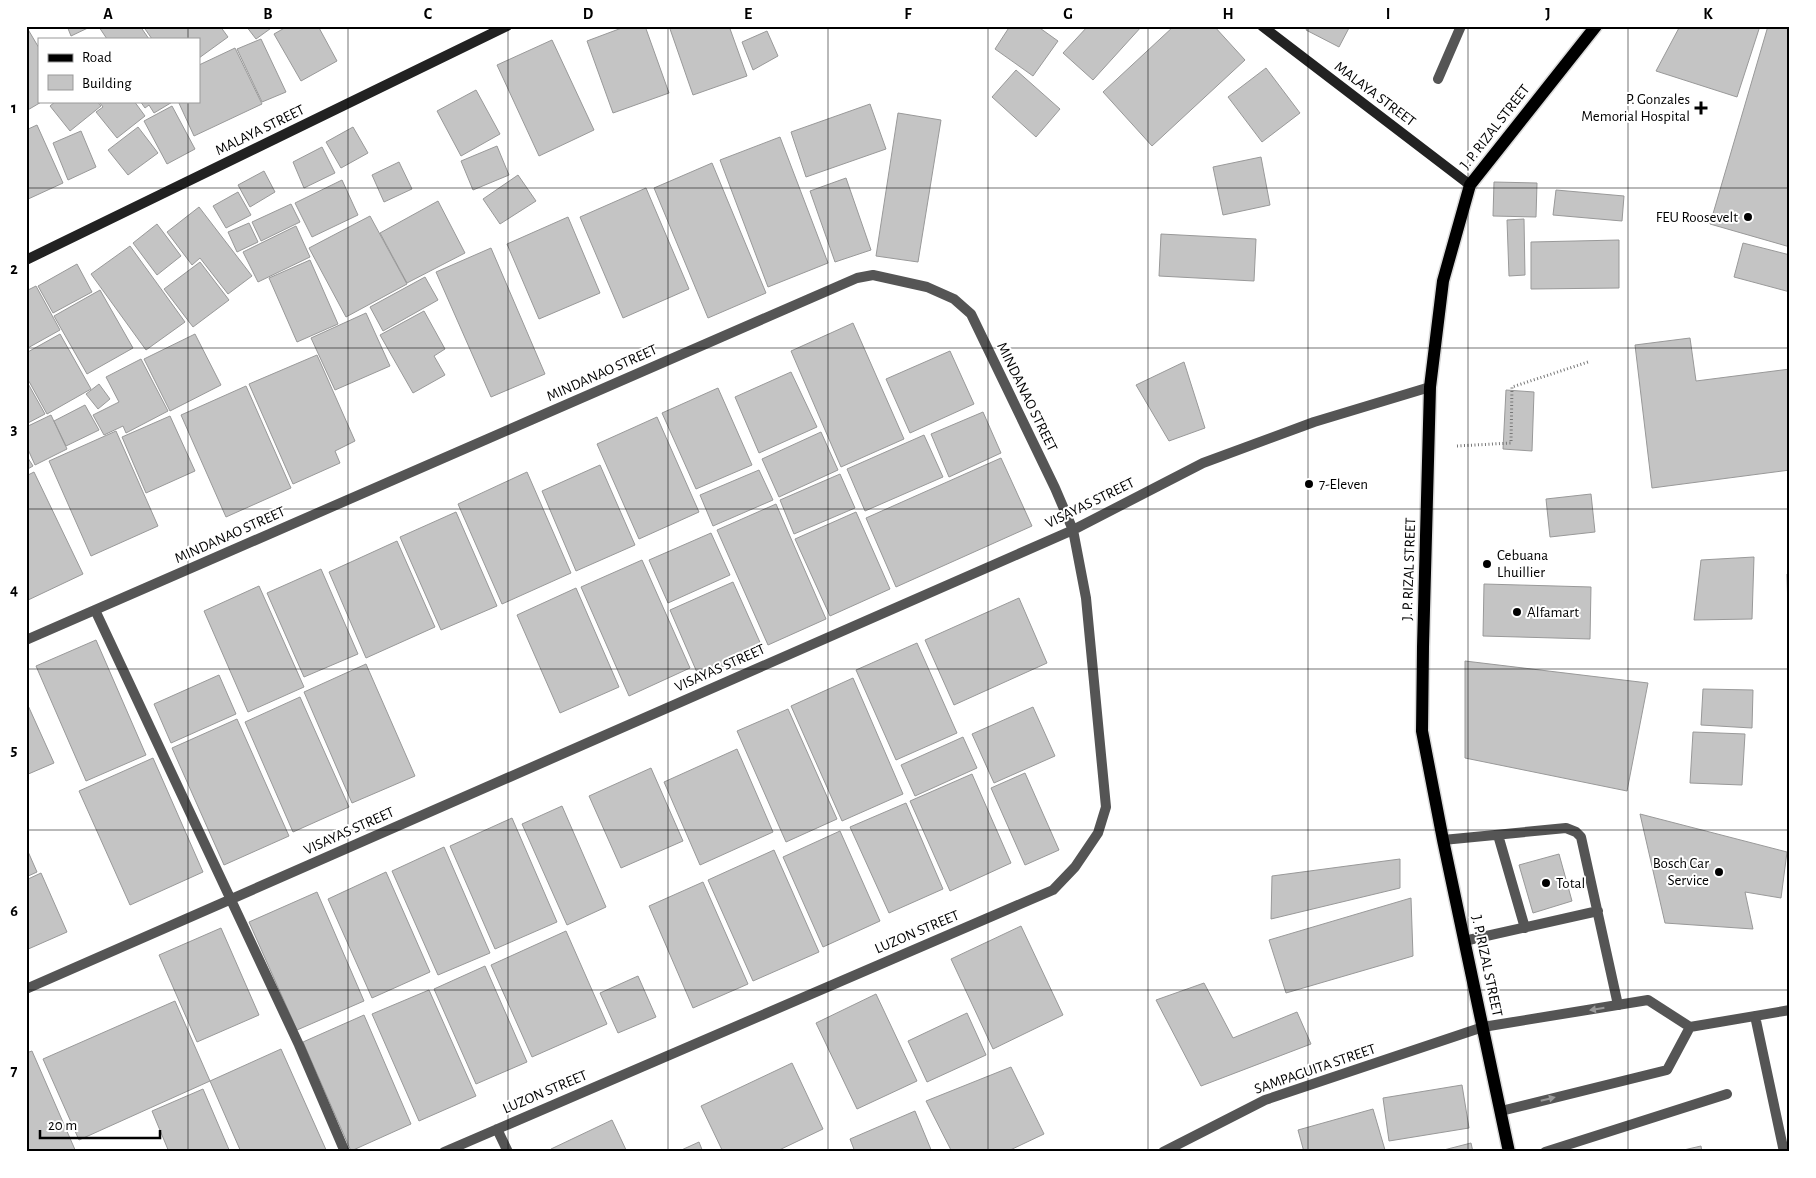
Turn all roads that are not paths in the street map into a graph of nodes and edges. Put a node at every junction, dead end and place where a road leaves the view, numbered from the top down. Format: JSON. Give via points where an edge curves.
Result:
{"nodes":[{"id":1,"x":507,"y":26,"type":"edge"},
{"id":2,"x":1262,"y":26,"type":"edge"},
{"id":3,"x":1461,"y":26,"type":"edge"},
{"id":4,"x":1596,"y":26,"type":"edge"},
{"id":5,"x":1438,"y":79,"type":"dead end"},
{"id":6,"x":1470,"y":186,"type":"junction"},
{"id":7,"x":26,"y":260,"type":"edge"},
{"id":8,"x":1430,"y":387,"type":"junction"},
{"id":9,"x":1073,"y":530,"type":"junction"},
{"id":10,"x":95,"y":610,"type":"junction"},
{"id":11,"x":26,"y":640,"type":"edge"},
{"id":12,"x":1498,"y":835,"type":"junction"},
{"id":13,"x":1443,"y":840,"type":"junction"},
{"id":14,"x":232,"y":898,"type":"junction"},
{"id":15,"x":1598,"y":910,"type":"junction"},
{"id":16,"x":1525,"y":928,"type":"junction"},
{"id":17,"x":1464,"y":942,"type":"junction"},
{"id":18,"x":26,"y":989,"type":"edge"},
{"id":19,"x":1618,"y":1005,"type":"junction"},
{"id":20,"x":1790,"y":1010,"type":"edge"},
{"id":21,"x":1755,"y":1016,"type":"junction"},
{"id":22,"x":1483,"y":1027,"type":"junction"},
{"id":23,"x":1690,"y":1027,"type":"junction"},
{"id":24,"x":1727,"y":1094,"type":"dead end"},
{"id":25,"x":1501,"y":1111,"type":"junction"},
{"id":26,"x":497,"y":1129,"type":"junction"},
{"id":27,"x":344,"y":1152,"type":"edge"},
{"id":28,"x":444,"y":1152,"type":"edge"},
{"id":29,"x":508,"y":1152,"type":"edge"},
{"id":30,"x":1163,"y":1152,"type":"edge"},
{"id":31,"x":1510,"y":1152,"type":"edge"},
{"id":32,"x":1545,"y":1152,"type":"edge"},
{"id":33,"x":1784,"y":1152,"type":"edge"}],
"edges":[{"from":1,"to":7,"type":"street","name":"MALAYA STREET"},
{"from":2,"to":6,"type":"street","name":"MALAYA STREET"},
{"from":3,"to":5,"type":"street"},
{"from":4,"to":6,"type":"main road","name":"J. P. RIZAL STREET"},
{"from":6,"to":8,"type":"main road","name":"J. P. RIZAL STREET","via":[[1442,281]]},
{"from":8,"to":9,"type":"street","name":"VISAYAS STREET","via":[[1314,422],[1203,463]]},
{"from":8,"to":13,"type":"main road","name":"J. P. RIZAL STREET","via":[[1422,731]]},
{"from":9,"to":10,"type":"street","name":"MINDANAO STREET","via":[[971,314],[954,299],[927,287],[873,275],[857,278]]},
{"from":9,"to":14,"type":"street","name":"VISAYAS STREET"},
{"from":9,"to":26,"type":"street","name":"LUZON STREET","via":[[1086,598],[1106,807],[1098,833],[1075,867],[1053,890]]},
{"from":10,"to":11,"type":"street","name":"MINDANAO STREET"},
{"from":10,"to":14,"type":"street"},
{"from":12,"to":13,"type":"street"},
{"from":12,"to":15,"type":"street","via":[[1566,828],[1576,832],[1581,837]]},
{"from":12,"to":16,"type":"street"},
{"from":13,"to":17,"type":"main road","name":"J. P. RIZAL STREET"},
{"from":14,"to":18,"type":"street","name":"VISAYAS STREET"},
{"from":14,"to":27,"type":"street"},
{"from":15,"to":16,"type":"street"},
{"from":15,"to":19,"type":"street"},
{"from":16,"to":17,"type":"street"},
{"from":17,"to":22,"type":"main road","name":"J. P. RIZAL STREET"},
{"from":19,"to":22,"type":"street","name":"SAMPAGUITA STREET","one_way":true},
{"from":19,"to":23,"type":"street","name":"SAMPAGUITA STREET","via":[[1648,1000]]},
{"from":20,"to":21,"type":"street"},
{"from":21,"to":23,"type":"street"},
{"from":21,"to":33,"type":"street"},
{"from":22,"to":25,"type":"main road","name":"J. P. RIZAL STREET"},
{"from":22,"to":30,"type":"street","name":"SAMPAGUITA STREET","via":[[1266,1100]]},
{"from":25,"to":23,"type":"street","one_way":true,"via":[[1667,1070]]},
{"from":24,"to":32,"type":"street"},
{"from":25,"to":31,"type":"main road","name":"J. P. RIZAL STREET"},
{"from":26,"to":28,"type":"street","name":"LUZON STREET"},
{"from":26,"to":29,"type":"street"}]}
